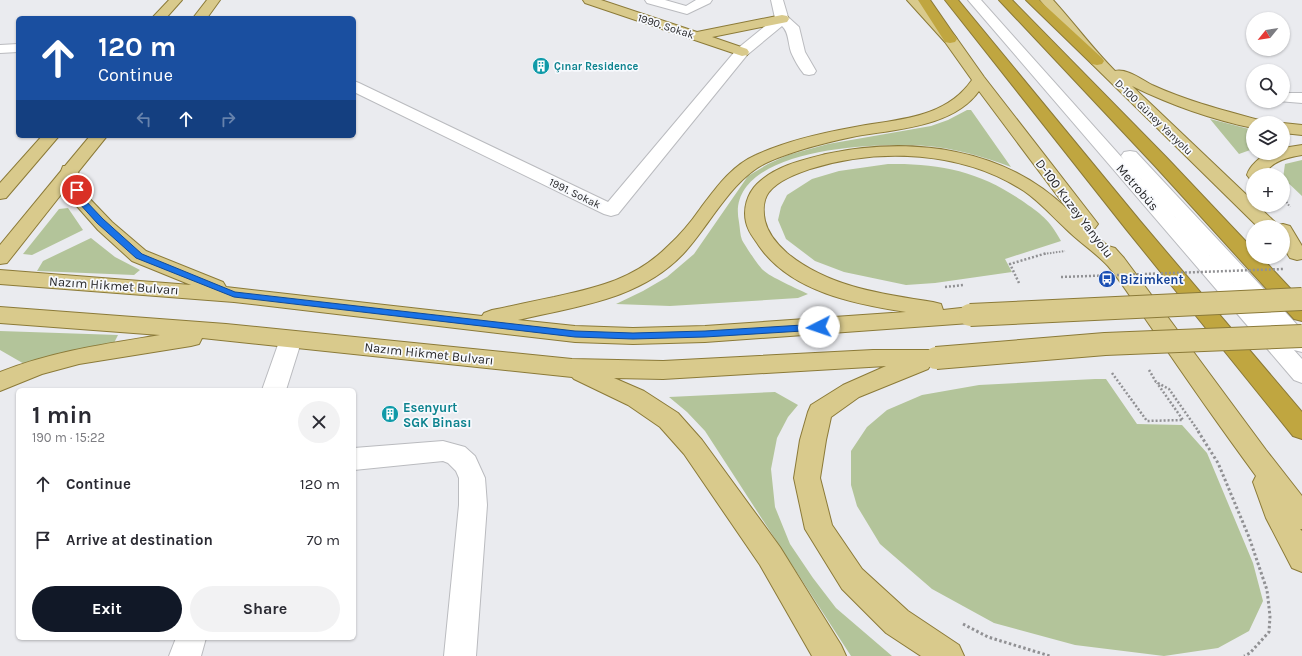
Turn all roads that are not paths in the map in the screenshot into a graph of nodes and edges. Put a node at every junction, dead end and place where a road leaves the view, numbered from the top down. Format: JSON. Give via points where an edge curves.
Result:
{"nodes":[{"id":1,"x":176,"y":0,"type":"edge"},
{"id":2,"x":214,"y":0,"type":"edge"},
{"id":3,"x":589,"y":0,"type":"edge"},
{"id":4,"x":651,"y":0,"type":"edge"},
{"id":5,"x":706,"y":0,"type":"edge"},
{"id":6,"x":777,"y":0,"type":"edge"},
{"id":7,"x":913,"y":0,"type":"edge"},
{"id":8,"x":924,"y":0,"type":"edge"},
{"id":9,"x":951,"y":0,"type":"edge"},
{"id":10,"x":974,"y":0,"type":"edge"},
{"id":11,"x":985,"y":0,"type":"edge"},
{"id":12,"x":1005,"y":0,"type":"edge"},
{"id":13,"x":1032,"y":0,"type":"edge"},
{"id":14,"x":1046,"y":0,"type":"edge"},
{"id":15,"x":161,"y":16,"type":"edge"},
{"id":16,"x":202,"y":16,"type":"edge"},
{"id":17,"x":782,"y":19,"type":"junction"},
{"id":18,"x":697,"y":36,"type":"junction"},
{"id":19,"x":950,"y":39,"type":"junction"},
{"id":20,"x":16,"y":48,"type":"edge"},
{"id":21,"x":0,"y":49,"type":"edge"},
{"id":22,"x":742,"y":52,"type":"junction"},
{"id":23,"x":1097,"y":61,"type":"junction"},
{"id":24,"x":809,"y":71,"type":"dead end"},
{"id":25,"x":979,"y":80,"type":"junction"},
{"id":26,"x":356,"y":87,"type":"edge"},
{"id":27,"x":1290,"y":98,"type":"edge"},
{"id":28,"x":1302,"y":98,"type":"edge"},
{"id":29,"x":1246,"y":122,"type":"edge"},
{"id":30,"x":1290,"y":129,"type":"edge"},
{"id":31,"x":1302,"y":130,"type":"edge"},
{"id":32,"x":45,"y":138,"type":"edge"},
{"id":33,"x":48,"y":138,"type":"edge"},
{"id":34,"x":97,"y":138,"type":"edge"},
{"id":35,"x":1302,"y":150,"type":"edge"},
{"id":36,"x":1260,"y":168,"type":"edge"},
{"id":37,"x":69,"y":170,"type":"junction"},
{"id":38,"x":0,"y":174,"type":"edge"},
{"id":39,"x":0,"y":194,"type":"edge"},
{"id":40,"x":1262,"y":220,"type":"edge"},
{"id":41,"x":1290,"y":248,"type":"edge"},
{"id":42,"x":0,"y":258,"type":"edge"},
{"id":43,"x":1295,"y":261,"type":"edge"},
{"id":44,"x":1117,"y":263,"type":"junction"},
{"id":45,"x":0,"y":277,"type":"edge"},
{"id":46,"x":234,"y":294,"type":"junction"},
{"id":47,"x":1302,"y":299,"type":"edge"},
{"id":48,"x":1302,"y":314,"type":"edge"},
{"id":49,"x":970,"y":315,"type":"junction"},
{"id":50,"x":0,"y":316,"type":"edge"},
{"id":51,"x":475,"y":322,"type":"junction"},
{"id":52,"x":226,"y":332,"type":"junction"},
{"id":53,"x":1302,"y":336,"type":"edge"},
{"id":54,"x":291,"y":339,"type":"junction"},
{"id":55,"x":1302,"y":344,"type":"edge"},
{"id":56,"x":936,"y":358,"type":"junction"},
{"id":57,"x":572,"y":368,"type":"junction"},
{"id":58,"x":1302,"y":374,"type":"edge"},
{"id":59,"x":0,"y":382,"type":"edge"},
{"id":60,"x":275,"y":388,"type":"edge"},
{"id":61,"x":1302,"y":429,"type":"edge"},
{"id":62,"x":1257,"y":458,"type":"junction"},
{"id":63,"x":356,"y":459,"type":"edge"},
{"id":64,"x":1302,"y":517,"type":"edge"},
{"id":65,"x":1302,"y":559,"type":"edge"},
{"id":66,"x":190,"y":640,"type":"edge"},
{"id":67,"x":184,"y":656,"type":"edge"},
{"id":68,"x":460,"y":656,"type":"edge"},
{"id":69,"x":830,"y":656,"type":"edge"},
{"id":70,"x":948,"y":656,"type":"edge"}],
"edges":[{"from":1,"to":15,"type":"main road"},
{"from":2,"to":16,"type":"main road"},
{"from":3,"to":18,"type":"main road","name":"1990. Sokak"},
{"from":4,"to":5,"type":"street","via":[[686,10]]},
{"from":6,"to":17,"type":"street"},
{"from":7,"to":19,"type":"main road","name":"D-100 Kuzey Yanyolu"},
{"from":8,"to":19,"type":"highway"},
{"from":9,"to":61,"type":"highway"},
{"from":10,"to":58,"type":"street","name":"Metrobüs"},
{"from":11,"to":55,"type":"street","name":"Metrobüs"},
{"from":12,"to":48,"type":"highway","via":[[1161,162]]},
{"from":13,"to":23,"type":"highway"},
{"from":14,"to":23,"type":"main road","name":"D-100 Güney Yanyolu"},
{"from":17,"to":18,"type":"main road"},
{"from":17,"to":22,"type":"street"},
{"from":17,"to":24,"type":"street","via":[[792,27],[798,52]]},
{"from":18,"to":22,"type":"main road","name":"1990. Sokak"},
{"from":19,"to":25,"type":"main road","name":"D-100 Kuzey Yanyolu"},
{"from":20,"to":21,"type":"street"},
{"from":22,"to":26,"type":"street","name":"1991. Sokak","via":[[611,210]]},
{"from":23,"to":29,"type":"main road","via":[[1174,100]]},
{"from":23,"to":40,"type":"main road","name":"D-100 Güney Yanyolu"},
{"from":25,"to":44,"type":"main road","name":"D-100 Kuzey Yanyolu"},
{"from":25,"to":51,"type":"main road","via":[[962,101],[950,109],[927,117],[791,147],[760,159],[741,170],[665,260],[624,286],[593,297]]},
{"from":27,"to":28,"type":"street"},
{"from":30,"to":31,"type":"main road"},
{"from":32,"to":38,"type":"main road"},
{"from":33,"to":39,"type":"main road"},
{"from":34,"to":37,"type":"main road"},
{"from":35,"to":36,"type":"main road","via":[[1276,155]]},
{"from":37,"to":42,"type":"main road","via":[[42,208]]},
{"from":37,"to":46,"type":"main road","via":[[81,200],[111,232],[139,256]]},
{"from":41,"to":43,"type":"main road"},
{"from":44,"to":49,"type":"main road","via":[[1030,187],[991,169],[947,155],[882,151],[814,162],[779,175],[763,188],[756,200],[753,215],[765,243],[783,261],[809,277],[867,298]]},
{"from":44,"to":62,"type":"main road","name":"D-100 Kuzey Yanyolu"},
{"from":45,"to":46,"type":"main road","name":"Nazım Hikmet Bulvarı"},
{"from":46,"to":51,"type":"main road","name":"Nazım Hikmet Bulvarı"},
{"from":47,"to":49,"type":"main road","bridge":true},
{"from":49,"to":51,"type":"main road","name":"Nazım Hikmet Bulvarı","via":[[705,334],[633,336],[575,334]]},
{"from":50,"to":52,"type":"main road","name":"Nazım Hikmet Bulvarı"},
{"from":52,"to":54,"type":"main road","name":"Nazım Hikmet Bulvarı"},
{"from":52,"to":59,"type":"main road","via":[[79,356],[36,366]]},
{"from":53,"to":56,"type":"main road","bridge":true,"via":[[1106,344]]},
{"from":54,"to":57,"type":"main road","name":"Nazım Hikmet Bulvarı"},
{"from":54,"to":60,"type":"street"},
{"from":56,"to":57,"type":"main road","via":[[874,358],[663,370]]},
{"from":56,"to":70,"type":"main road","via":[[851,391],[820,412],[807,478],[819,529],[852,579],[897,622]]},
{"from":57,"to":69,"type":"main road","via":[[636,398],[670,420],[694,447],[770,556]]},
{"from":62,"to":64,"type":"main road","name":"D-100 Kuzey Yanyolu"},
{"from":62,"to":65,"type":"main road","via":[[1280,518]]},
{"from":63,"to":68,"type":"street","via":[[443,451],[456,454],[466,464],[472,478],[473,505]]},
{"from":66,"to":67,"type":"street"}]}
